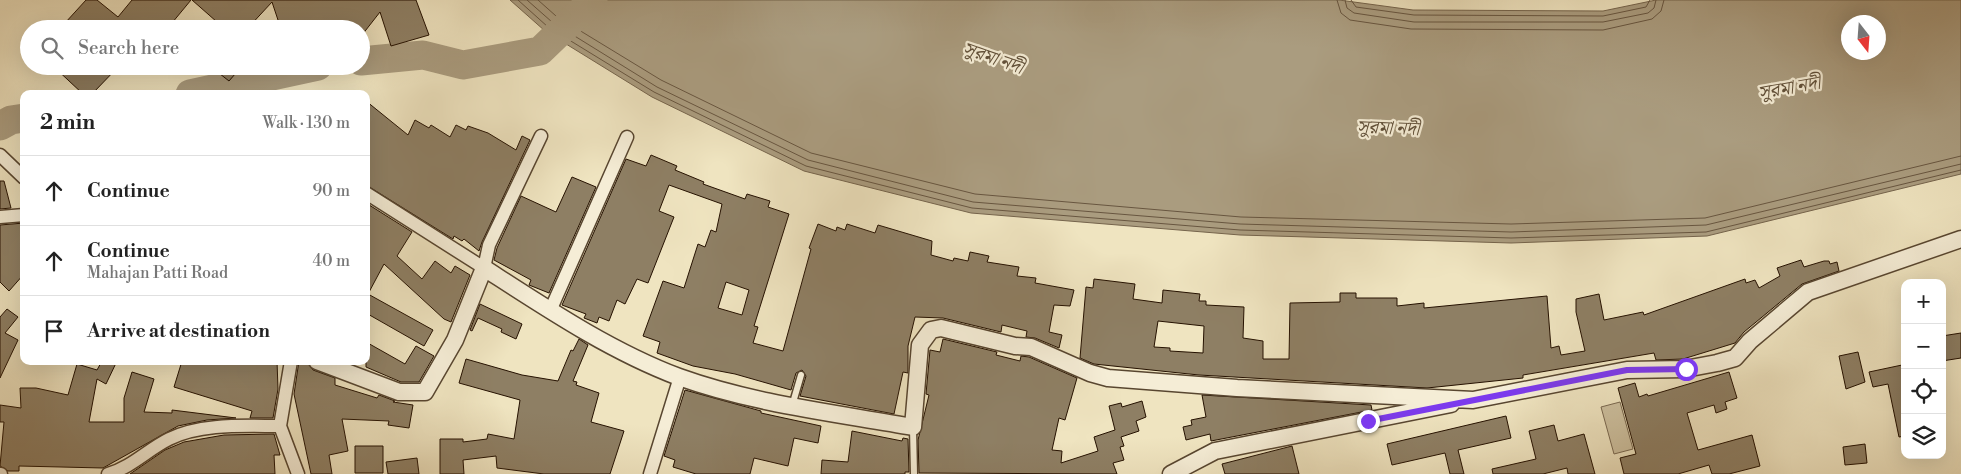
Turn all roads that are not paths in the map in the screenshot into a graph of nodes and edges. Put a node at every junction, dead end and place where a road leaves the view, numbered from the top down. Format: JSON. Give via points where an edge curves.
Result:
{"nodes":[{"id":1,"x":541,"y":136,"type":"dead end"},
{"id":2,"x":627,"y":137,"type":"dead end"},
{"id":3,"x":0,"y":155,"type":"edge"},
{"id":4,"x":20,"y":174,"type":"edge"},
{"id":5,"x":370,"y":198,"type":"edge"},
{"id":6,"x":20,"y":215,"type":"edge"},
{"id":7,"x":0,"y":217,"type":"edge"},
{"id":8,"x":1961,"y":239,"type":"edge"},
{"id":9,"x":484,"y":268,"type":"junction"},
{"id":10,"x":550,"y":311,"type":"junction"},
{"id":11,"x":290,"y":365,"type":"edge"},
{"id":12,"x":328,"y":365,"type":"edge"},
{"id":13,"x":801,"y":375,"type":"dead end"},
{"id":14,"x":680,"y":377,"type":"junction"},
{"id":15,"x":1473,"y":400,"type":"junction"},
{"id":16,"x":792,"y":406,"type":"junction"},
{"id":17,"x":280,"y":426,"type":"junction"},
{"id":18,"x":913,"y":427,"type":"junction"},
{"id":19,"x":108,"y":474,"type":"edge"},
{"id":20,"x":298,"y":474,"type":"edge"},
{"id":21,"x":650,"y":474,"type":"edge"},
{"id":22,"x":914,"y":474,"type":"edge"},
{"id":23,"x":1171,"y":474,"type":"edge"}],
"edges":[{"from":1,"to":9,"type":"street","via":[[489,245]]},
{"from":2,"to":10,"type":"street"},
{"from":3,"to":4,"type":"street"},
{"from":5,"to":9,"type":"street"},
{"from":6,"to":7,"type":"street"},
{"from":8,"to":15,"type":"street","via":[[1808,292],[1750,341],[1735,358],[1718,364],[1686,369],[1627,370]]},
{"from":9,"to":10,"type":"street"},
{"from":9,"to":12,"type":"street","via":[[455,340],[425,392],[399,392]]},
{"from":10,"to":14,"type":"street","via":[[644,362]]},
{"from":11,"to":17,"type":"street"},
{"from":13,"to":16,"type":"lane"},
{"from":14,"to":16,"type":"street"},
{"from":14,"to":21,"type":"street"},
{"from":15,"to":18,"type":"street","via":[[1108,378],[1031,348],[941,328],[931,330],[920,345]]},
{"from":15,"to":23,"type":"street","via":[[1215,451]]},
{"from":16,"to":18,"type":"street"},
{"from":17,"to":19,"type":"street","via":[[232,426],[188,432],[169,439],[123,470]]},
{"from":17,"to":20,"type":"street"},
{"from":18,"to":22,"type":"lane"}]}
